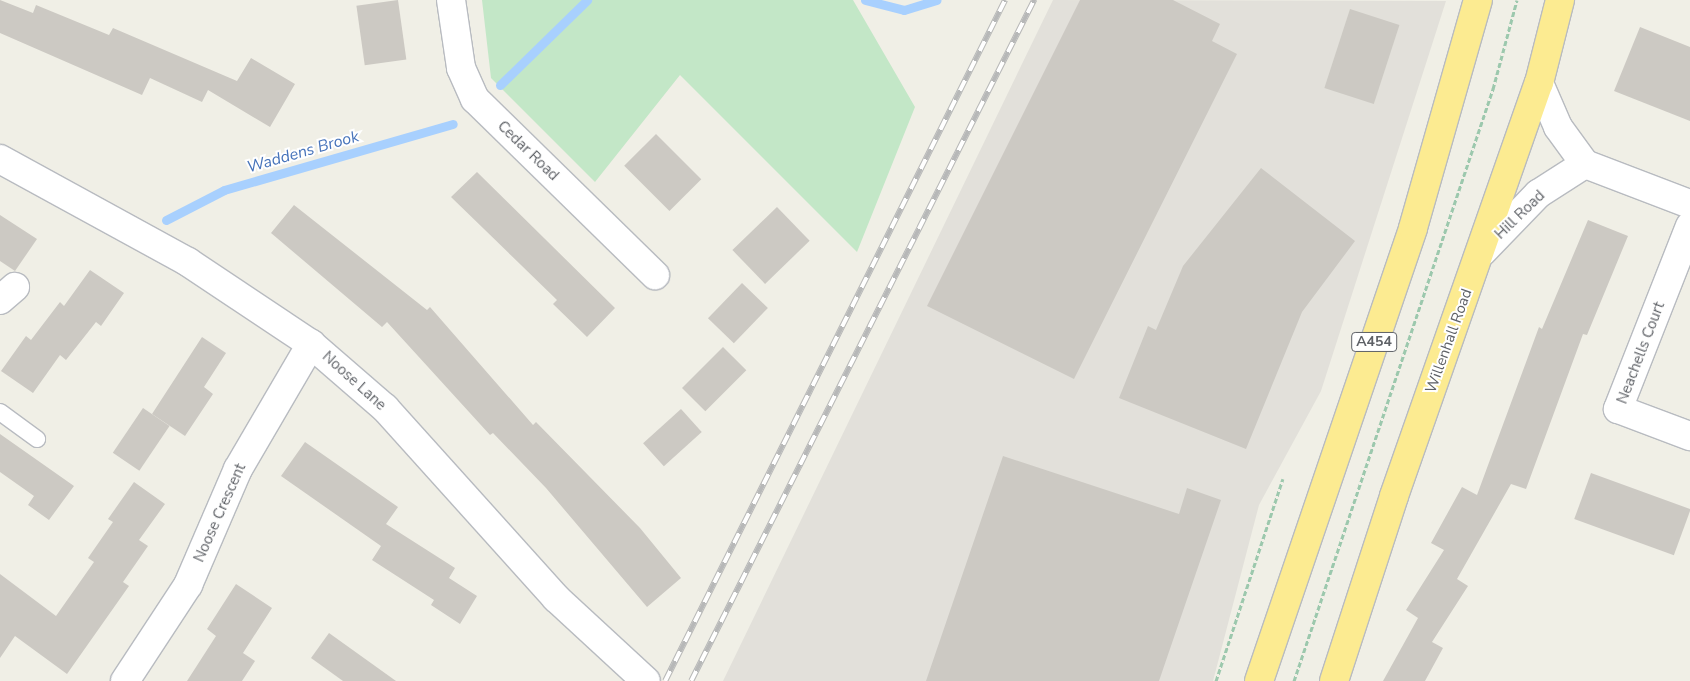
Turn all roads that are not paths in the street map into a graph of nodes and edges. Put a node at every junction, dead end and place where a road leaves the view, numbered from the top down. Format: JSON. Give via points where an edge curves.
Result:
{"nodes":[{"id":1,"x":451,"y":0,"type":"edge"},
{"id":2,"x":1478,"y":0,"type":"edge"},
{"id":3,"x":1560,"y":0,"type":"edge"},
{"id":4,"x":1539,"y":82,"type":"junction"},
{"id":5,"x":0,"y":159,"type":"edge"},
{"id":6,"x":1584,"y":164,"type":"junction"},
{"id":7,"x":1690,"y":204,"type":"edge"},
{"id":8,"x":1690,"y":226,"type":"edge"},
{"id":9,"x":1482,"y":252,"type":"junction"},
{"id":10,"x":655,"y":275,"type":"dead end"},
{"id":11,"x":311,"y":344,"type":"junction"},
{"id":12,"x":0,"y":412,"type":"edge"},
{"id":13,"x":1690,"y":436,"type":"edge"},
{"id":14,"x":37,"y":439,"type":"dead end"},
{"id":15,"x":125,"y":681,"type":"edge"},
{"id":16,"x":646,"y":681,"type":"edge"},
{"id":17,"x":1259,"y":681,"type":"edge"},
{"id":18,"x":1334,"y":681,"type":"edge"}],
"edges":[{"from":1,"to":10,"type":"street","name":"Cedar Road","via":[[461,68],[475,99]]},
{"from":2,"to":17,"type":"highway","number":"A454","via":[[1414,228]]},
{"from":3,"to":4,"type":"highway","name":"Willenhall Road"},
{"from":4,"to":6,"type":"street","via":[[1558,127]]},
{"from":4,"to":9,"type":"highway","name":"Willenhall Road"},
{"from":5,"to":11,"type":"street","name":"Noose Lane","via":[[188,262]]},
{"from":6,"to":7,"type":"street"},
{"from":6,"to":9,"type":"street","name":"Hill Road","via":[[1538,194]]},
{"from":8,"to":13,"type":"street","name":"Neachells Court","via":[[1618,409]]},
{"from":9,"to":18,"type":"highway","name":"Willenhall Road","via":[[1394,496]]},
{"from":11,"to":15,"type":"street","name":"Noose Crescent","via":[[238,469],[188,585]]},
{"from":11,"to":16,"type":"street","name":"Noose Lane","via":[[385,408],[556,598]]},
{"from":12,"to":14,"type":"lane"}]}
